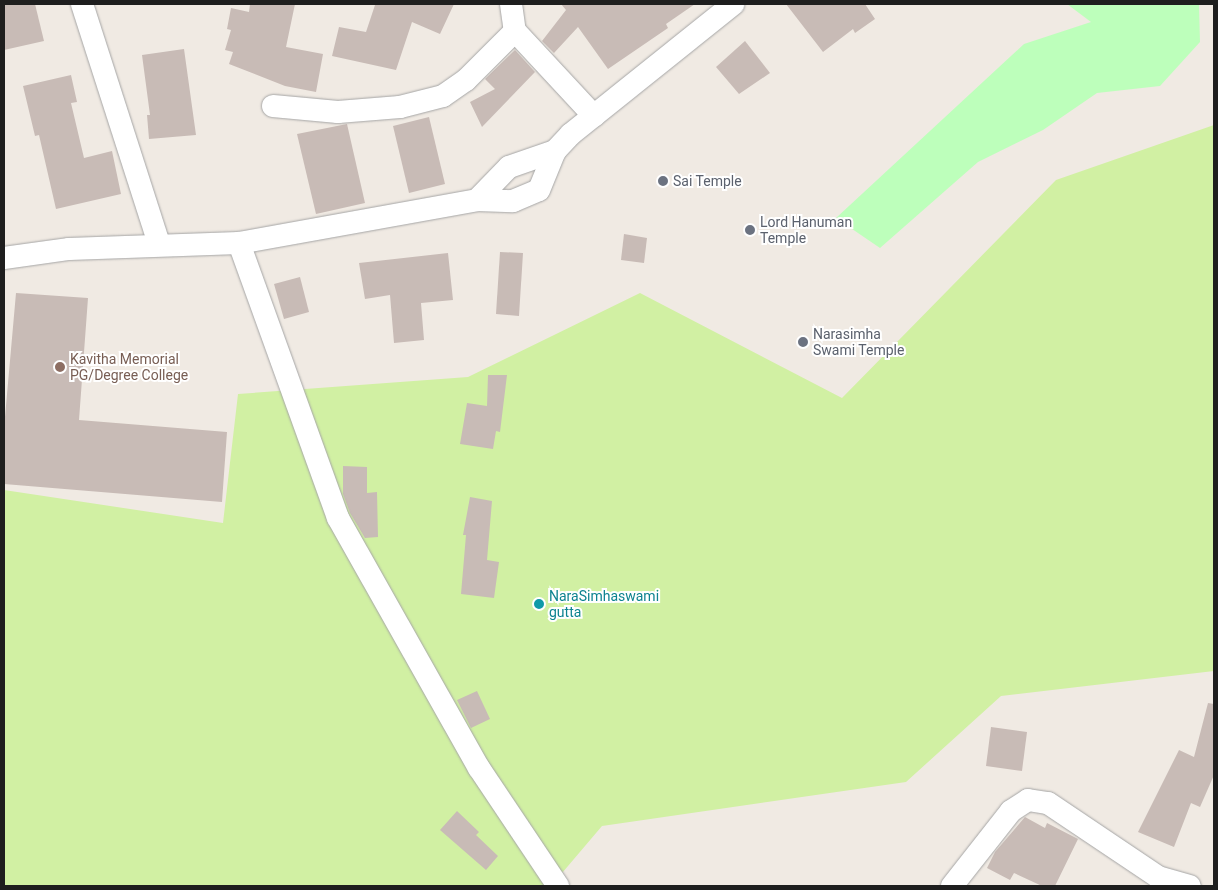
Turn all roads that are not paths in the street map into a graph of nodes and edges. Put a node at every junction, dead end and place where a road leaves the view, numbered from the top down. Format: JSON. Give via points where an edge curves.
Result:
{"nodes":[{"id":1,"x":82,"y":4,"type":"edge"},
{"id":2,"x":511,"y":4,"type":"edge"},
{"id":3,"x":733,"y":4,"type":"edge"},
{"id":4,"x":515,"y":31,"type":"junction"},
{"id":5,"x":273,"y":106,"type":"dead end"},
{"id":6,"x":594,"y":116,"type":"junction"},
{"id":7,"x":555,"y":151,"type":"junction"},
{"id":8,"x":478,"y":200,"type":"junction"},
{"id":9,"x":239,"y":243,"type":"junction"},
{"id":10,"x":159,"y":244,"type":"junction"},
{"id":11,"x":4,"y":258,"type":"edge"},
{"id":12,"x":558,"y":886,"type":"edge"},
{"id":13,"x":952,"y":886,"type":"edge"},
{"id":14,"x":1190,"y":886,"type":"edge"}],
"edges":[{"from":1,"to":10,"type":"street"},
{"from":2,"to":4,"type":"street"},
{"from":3,"to":6,"type":"street"},
{"from":4,"to":5,"type":"street","via":[[466,80],[443,96],[400,107],[338,112]]},
{"from":4,"to":6,"type":"street"},
{"from":6,"to":7,"type":"street"},
{"from":7,"to":8,"type":"street","via":[[510,167]]},
{"from":7,"to":8,"type":"street","via":[[539,190],[514,201]]},
{"from":8,"to":9,"type":"street"},
{"from":9,"to":10,"type":"street"},
{"from":9,"to":12,"type":"street","via":[[338,518],[479,768]]},
{"from":10,"to":11,"type":"street","via":[[69,249]]},
{"from":13,"to":14,"type":"street","via":[[1011,810],[1028,800],[1048,803],[1158,876]]}]}
